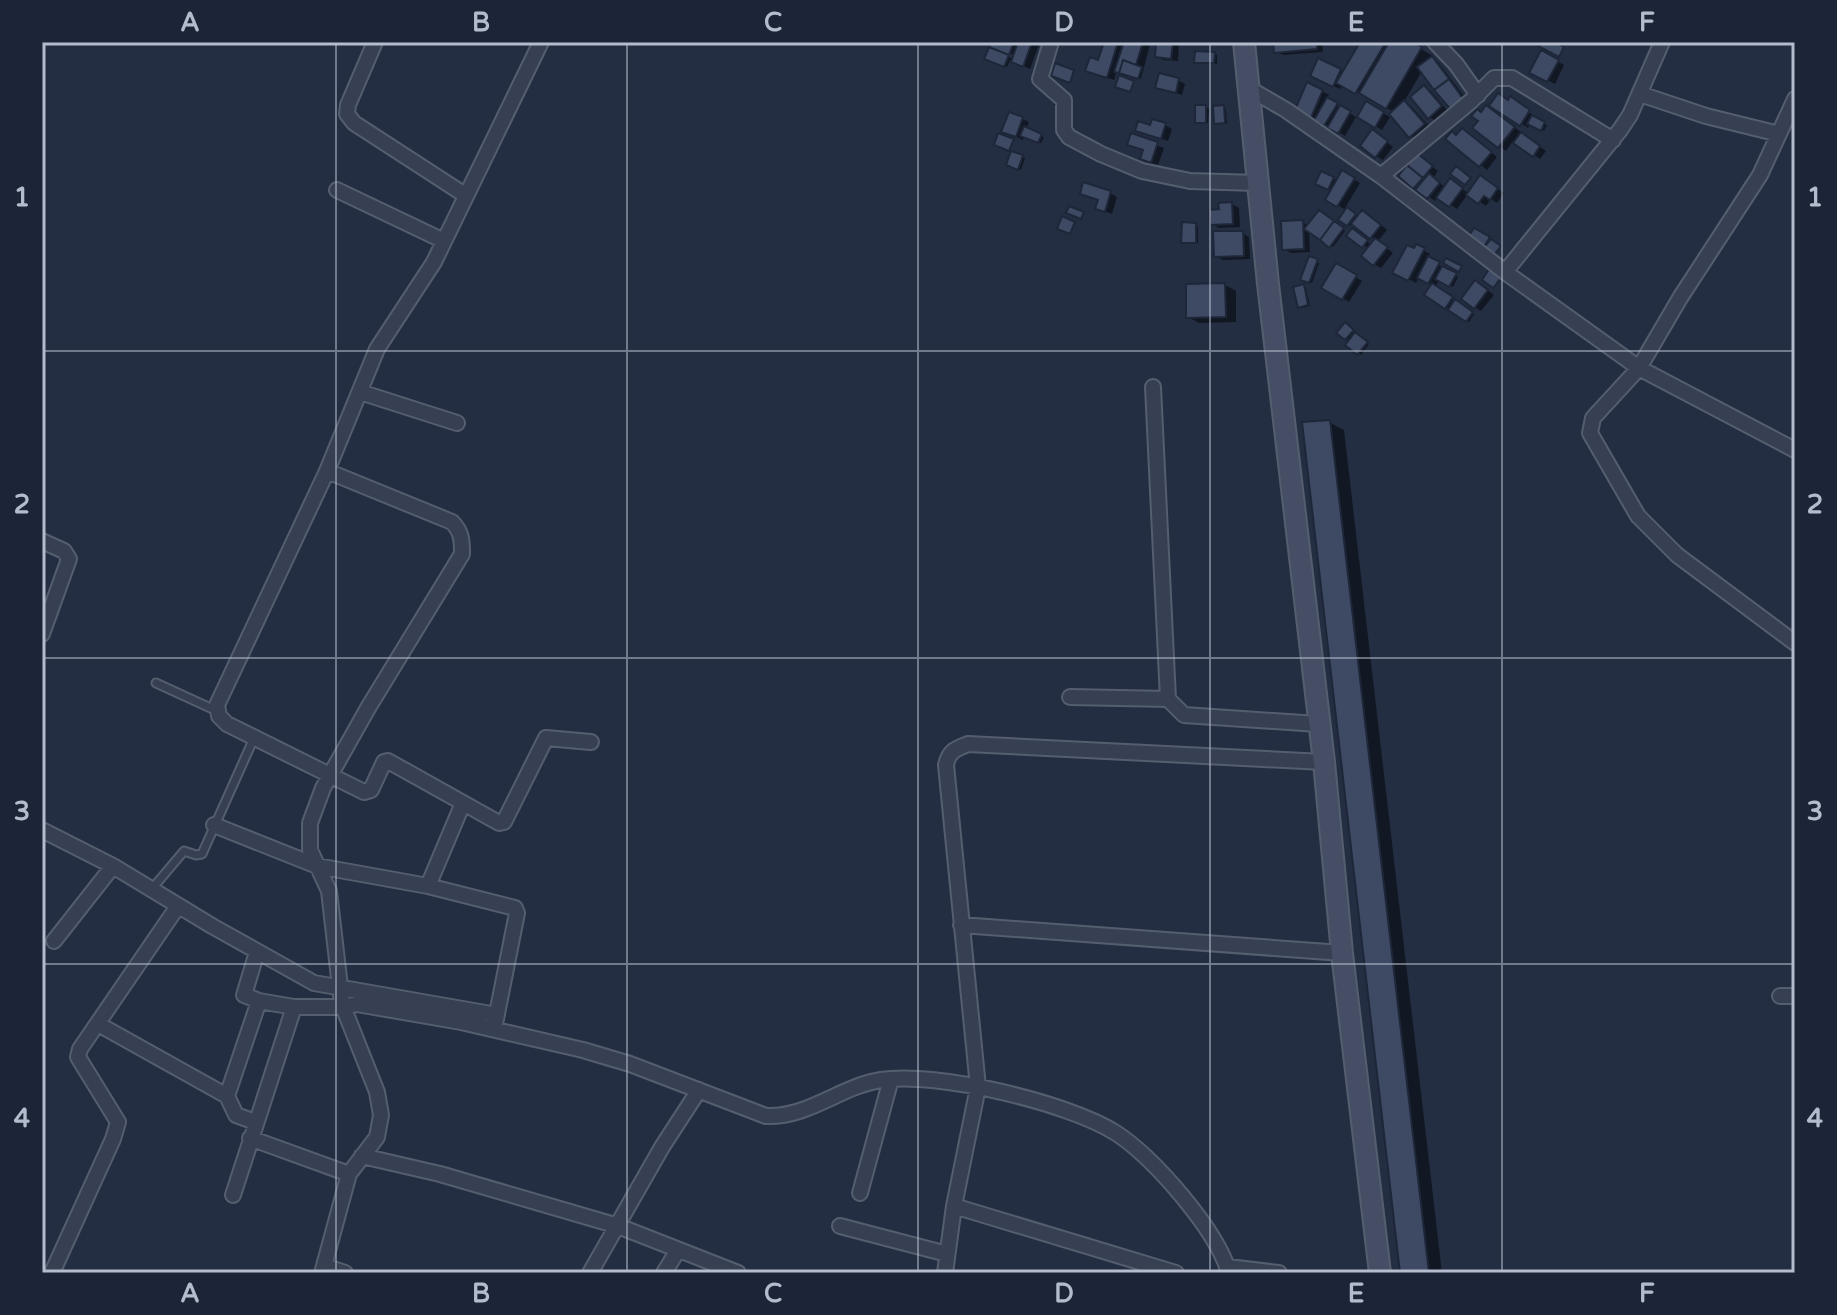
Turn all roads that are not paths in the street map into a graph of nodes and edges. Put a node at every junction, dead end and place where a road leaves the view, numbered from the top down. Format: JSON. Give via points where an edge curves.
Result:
{"nodes":[{"id":1,"x":375,"y":42,"type":"edge"},
{"id":2,"x":541,"y":42,"type":"edge"},
{"id":3,"x":1051,"y":42,"type":"edge"},
{"id":4,"x":1244,"y":42,"type":"edge"},
{"id":5,"x":1435,"y":42,"type":"edge"},
{"id":6,"x":1662,"y":42,"type":"edge"},
{"id":7,"x":1248,"y":88,"type":"junction"},
{"id":8,"x":1640,"y":94,"type":"junction"},
{"id":9,"x":1478,"y":95,"type":"junction"},
{"id":10,"x":1795,"y":99,"type":"edge"},
{"id":11,"x":1779,"y":134,"type":"junction"},
{"id":12,"x":1613,"y":140,"type":"junction"},
{"id":13,"x":1381,"y":176,"type":"junction"},
{"id":14,"x":1258,"y":183,"type":"junction"},
{"id":15,"x":337,"y":190,"type":"dead end"},
{"id":16,"x":465,"y":195,"type":"junction"},
{"id":17,"x":444,"y":241,"type":"junction"},
{"id":18,"x":1505,"y":272,"type":"junction"},
{"id":19,"x":1639,"y":368,"type":"junction"},
{"id":20,"x":1153,"y":387,"type":"dead end"},
{"id":21,"x":360,"y":392,"type":"junction"},
{"id":22,"x":457,"y":423,"type":"dead end"},
{"id":23,"x":1795,"y":450,"type":"edge"},
{"id":24,"x":327,"y":471,"type":"junction"},
{"id":25,"x":42,"y":541,"type":"edge"},
{"id":26,"x":42,"y":634,"type":"edge"},
{"id":27,"x":1795,"y":643,"type":"edge"},
{"id":28,"x":156,"y":683,"type":"dead end"},
{"id":29,"x":1070,"y":697,"type":"dead end"},
{"id":30,"x":1168,"y":699,"type":"junction"},
{"id":31,"x":217,"y":711,"type":"junction"},
{"id":32,"x":1318,"y":724,"type":"junction"},
{"id":33,"x":254,"y":738,"type":"junction"},
{"id":34,"x":591,"y":742,"type":"dead end"},
{"id":35,"x":1324,"y":762,"type":"junction"},
{"id":36,"x":329,"y":774,"type":"junction"},
{"id":37,"x":463,"y":803,"type":"junction"},
{"id":38,"x":214,"y":825,"type":"junction"},
{"id":39,"x":42,"y":830,"type":"edge"},
{"id":40,"x":113,"y":866,"type":"junction"},
{"id":41,"x":317,"y":866,"type":"junction"},
{"id":42,"x":428,"y":886,"type":"junction"},
{"id":43,"x":151,"y":890,"type":"junction"},
{"id":44,"x":178,"y":906,"type":"junction"},
{"id":45,"x":961,"y":925,"type":"junction"},
{"id":46,"x":54,"y":941,"type":"dead end"},
{"id":47,"x":257,"y":952,"type":"junction"},
{"id":48,"x":1342,"y":953,"type":"junction"},
{"id":49,"x":342,"y":998,"type":"junction"},
{"id":50,"x":259,"y":1001,"type":"junction"},
{"id":51,"x":294,"y":1007,"type":"junction"},
{"id":52,"x":496,"y":1022,"type":"junction"},
{"id":53,"x":98,"y":1024,"type":"junction"},
{"id":54,"x":891,"y":1079,"type":"junction"},
{"id":55,"x":978,"y":1087,"type":"junction"},
{"id":56,"x":699,"y":1090,"type":"junction"},
{"id":57,"x":227,"y":1096,"type":"junction"},
{"id":58,"x":255,"y":1122,"type":"junction"},
{"id":59,"x":250,"y":1138,"type":"junction"},
{"id":60,"x":362,"y":1156,"type":"junction"},
{"id":61,"x":349,"y":1174,"type":"junction"},
{"id":62,"x":860,"y":1193,"type":"dead end"},
{"id":63,"x":233,"y":1195,"type":"dead end"},
{"id":64,"x":954,"y":1206,"type":"junction"},
{"id":65,"x":618,"y":1226,"type":"junction"},
{"id":66,"x":840,"y":1226,"type":"dead end"},
{"id":67,"x":678,"y":1250,"type":"junction"},
{"id":68,"x":947,"y":1254,"type":"junction"},
{"id":69,"x":323,"y":1269,"type":"edge"},
{"id":70,"x":1228,"y":1270,"type":"edge"},
{"id":71,"x":52,"y":1273,"type":"edge"},
{"id":72,"x":345,"y":1273,"type":"edge"},
{"id":73,"x":590,"y":1273,"type":"edge"},
{"id":74,"x":664,"y":1273,"type":"edge"},
{"id":75,"x":738,"y":1273,"type":"edge"},
{"id":76,"x":945,"y":1273,"type":"edge"},
{"id":77,"x":1176,"y":1273,"type":"edge"},
{"id":78,"x":1279,"y":1273,"type":"edge"},
{"id":79,"x":1380,"y":1273,"type":"edge"}],
"edges":[{"from":1,"to":16,"type":"street","via":[[347,114]]},
{"from":2,"to":16,"type":"street"},
{"from":3,"to":14,"type":"street","via":[[1040,79],[1064,100],[1064,130],[1069,137],[1142,171],[1190,181]]},
{"from":4,"to":7,"type":"main road"},
{"from":5,"to":9,"type":"street"},
{"from":6,"to":8,"type":"street"},
{"from":7,"to":13,"type":"street"},
{"from":7,"to":14,"type":"main road"},
{"from":8,"to":11,"type":"street"},
{"from":8,"to":12,"type":"street"},
{"from":9,"to":12,"type":"street","via":[[1494,78],[1512,78]]},
{"from":9,"to":13,"type":"street"},
{"from":10,"to":11,"type":"street"},
{"from":11,"to":19,"type":"street","via":[[1760,175]]},
{"from":12,"to":18,"type":"street"},
{"from":13,"to":18,"type":"street"},
{"from":14,"to":32,"type":"main road"},
{"from":15,"to":17,"type":"street"},
{"from":16,"to":17,"type":"street"},
{"from":17,"to":21,"type":"street","via":[[377,349]]},
{"from":18,"to":19,"type":"street"},
{"from":19,"to":23,"type":"street"},
{"from":19,"to":27,"type":"street","via":[[1593,418],[1590,433],[1638,516],[1677,555]]},
{"from":20,"to":30,"type":"street"},
{"from":21,"to":22,"type":"street"},
{"from":21,"to":24,"type":"street"},
{"from":24,"to":31,"type":"street"},
{"from":24,"to":36,"type":"street","via":[[452,522],[462,536],[462,554]]},
{"from":25,"to":26,"type":"street","via":[[69,559]]},
{"from":28,"to":31,"type":"lane"},
{"from":29,"to":30,"type":"street"},
{"from":30,"to":32,"type":"street","via":[[1184,715]]},
{"from":31,"to":33,"type":"street","via":[[227,724]]},
{"from":32,"to":35,"type":"main road"},
{"from":33,"to":36,"type":"street"},
{"from":33,"to":38,"type":"lane"},
{"from":34,"to":37,"type":"street","via":[[546,738],[504,822]]},
{"from":35,"to":45,"type":"street","via":[[968,744],[952,750],[946,765]]},
{"from":35,"to":48,"type":"main road"},
{"from":36,"to":37,"type":"street","via":[[367,792],[388,761]]},
{"from":36,"to":41,"type":"street","via":[[310,823],[310,850]]},
{"from":37,"to":42,"type":"street"},
{"from":38,"to":41,"type":"street"},
{"from":38,"to":43,"type":"lane","via":[[202,854],[184,851]]},
{"from":39,"to":40,"type":"street"},
{"from":40,"to":43,"type":"street"},
{"from":40,"to":46,"type":"street"},
{"from":41,"to":42,"type":"street"},
{"from":41,"to":49,"type":"street","via":[[329,891]]},
{"from":42,"to":52,"type":"street","via":[[517,910]]},
{"from":43,"to":44,"type":"street"},
{"from":44,"to":47,"type":"street"},
{"from":44,"to":53,"type":"street"},
{"from":45,"to":48,"type":"street"},
{"from":45,"to":55,"type":"street"},
{"from":47,"to":49,"type":"street"},
{"from":47,"to":50,"type":"street","via":[[244,995]]},
{"from":48,"to":79,"type":"main road"},
{"from":49,"to":51,"type":"street"},
{"from":49,"to":52,"type":"street"},
{"from":49,"to":60,"type":"street","via":[[380,1104],[377,1137]]},
{"from":50,"to":51,"type":"street"},
{"from":50,"to":57,"type":"street"},
{"from":51,"to":58,"type":"street"},
{"from":52,"to":56,"type":"street"},
{"from":53,"to":57,"type":"street"},
{"from":53,"to":71,"type":"street","via":[[78,1057],[118,1122]]},
{"from":54,"to":55,"type":"street"},
{"from":54,"to":56,"type":"street","via":[[777,1117],[753,1113]]},
{"from":54,"to":62,"type":"street"},
{"from":55,"to":64,"type":"street"},
{"from":55,"to":70,"type":"street","via":[[1068,1112],[1128,1141],[1213,1237]]},
{"from":56,"to":65,"type":"street"},
{"from":57,"to":58,"type":"street","via":[[236,1115]]},
{"from":58,"to":59,"type":"street"},
{"from":59,"to":61,"type":"street"},
{"from":59,"to":63,"type":"street"},
{"from":60,"to":61,"type":"street"},
{"from":60,"to":65,"type":"street"},
{"from":61,"to":69,"type":"street"},
{"from":64,"to":68,"type":"street"},
{"from":64,"to":77,"type":"street"},
{"from":65,"to":67,"type":"street"},
{"from":65,"to":73,"type":"street"},
{"from":66,"to":68,"type":"street"},
{"from":67,"to":74,"type":"street"},
{"from":67,"to":75,"type":"street"},
{"from":68,"to":76,"type":"street"},
{"from":69,"to":72,"type":"street"},
{"from":70,"to":78,"type":"street"}]}
